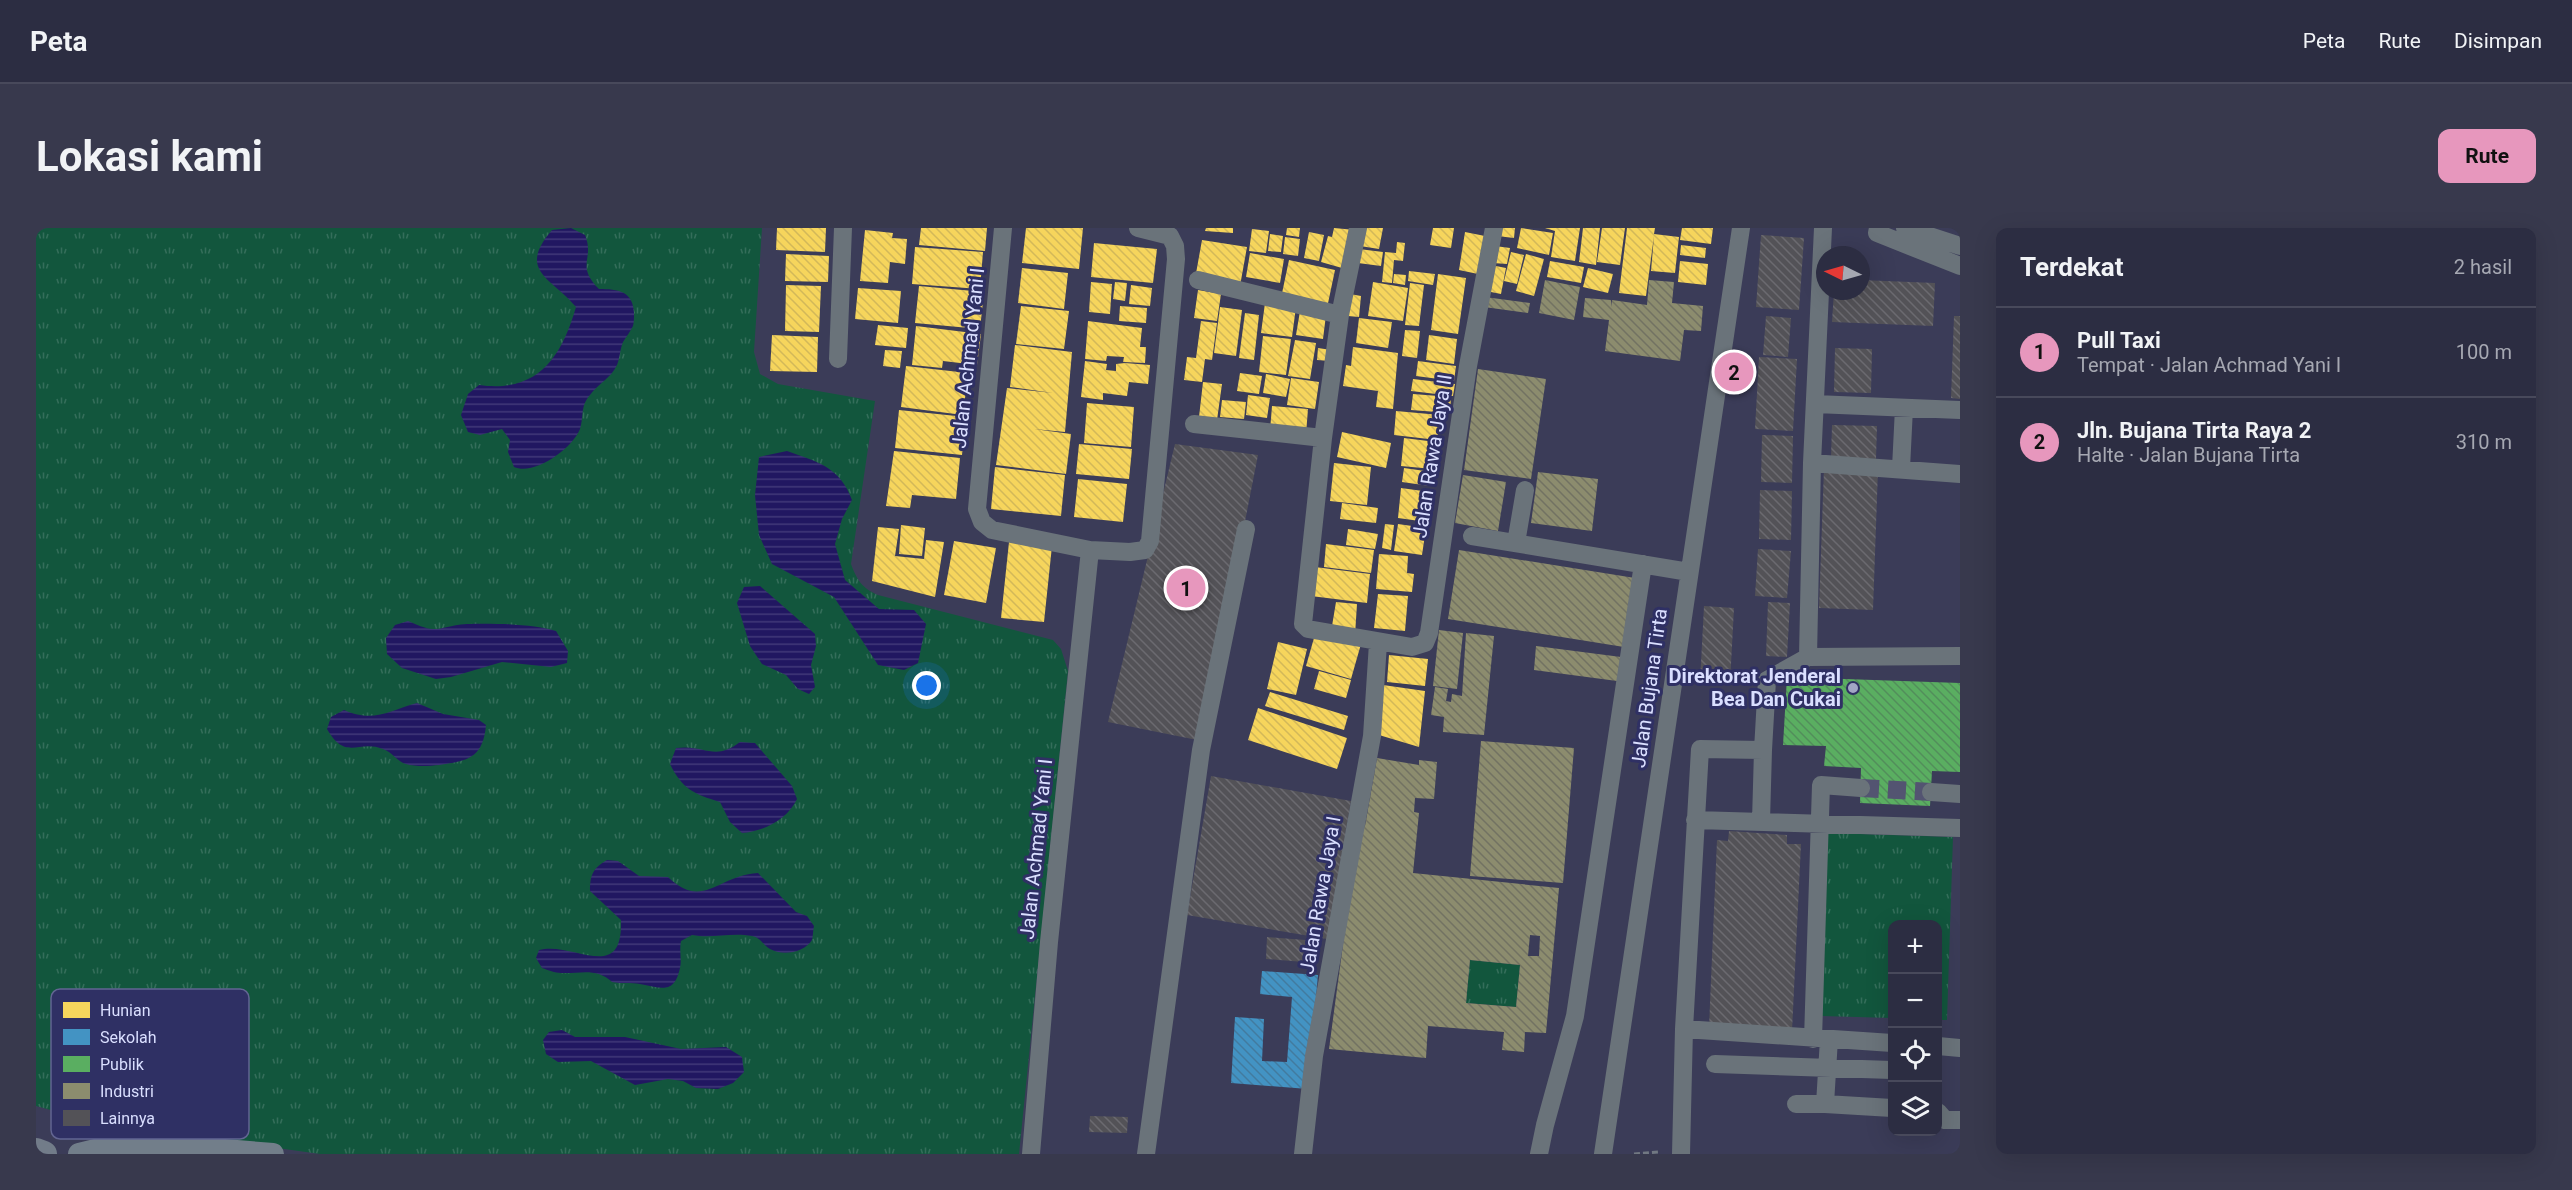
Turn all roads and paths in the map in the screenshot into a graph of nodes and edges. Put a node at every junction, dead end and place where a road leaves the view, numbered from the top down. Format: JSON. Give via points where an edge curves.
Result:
{"nodes":[{"id":1,"x":843,"y":228,"type":"edge"},
{"id":2,"x":1003,"y":228,"type":"edge"},
{"id":3,"x":1138,"y":228,"type":"edge"},
{"id":4,"x":1358,"y":228,"type":"edge"},
{"id":5,"x":1494,"y":228,"type":"edge"},
{"id":6,"x":1741,"y":228,"type":"edge"},
{"id":7,"x":1823,"y":228,"type":"edge"},
{"id":8,"x":1878,"y":228,"type":"edge"},
{"id":9,"x":1905,"y":228,"type":"edge"},
{"id":10,"x":1942,"y":234,"type":"edge"},
{"id":11,"x":1960,"y":246,"type":"edge"},
{"id":12,"x":1960,"y":266,"type":"edge"},
{"id":13,"x":1198,"y":280,"type":"dead end"},
{"id":14,"x":1340,"y":315,"type":"junction"},
{"id":15,"x":838,"y":359,"type":"dead end"},
{"id":16,"x":1815,"y":404,"type":"junction"},
{"id":17,"x":1904,"y":408,"type":"junction"},
{"id":18,"x":1960,"y":410,"type":"edge"},
{"id":19,"x":1194,"y":424,"type":"dead end"},
{"id":20,"x":1323,"y":438,"type":"junction"},
{"id":21,"x":1812,"y":463,"type":"junction"},
{"id":22,"x":1901,"y":468,"type":"junction"},
{"id":23,"x":1960,"y":474,"type":"edge"},
{"id":24,"x":1525,"y":490,"type":"dead end"},
{"id":25,"x":1246,"y":529,"type":"dead end"},
{"id":26,"x":1472,"y":536,"type":"dead end"},
{"id":27,"x":1516,"y":543,"type":"junction"},
{"id":28,"x":1090,"y":550,"type":"junction"},
{"id":29,"x":1642,"y":564,"type":"junction"},
{"id":30,"x":1689,"y":572,"type":"junction"},
{"id":31,"x":1378,"y":643,"type":"junction"},
{"id":32,"x":1960,"y":643,"type":"edge"},
{"id":33,"x":1960,"y":656,"type":"edge"},
{"id":34,"x":1808,"y":657,"type":"junction"},
{"id":35,"x":1763,"y":750,"type":"junction"},
{"id":36,"x":1861,"y":788,"type":"tunnel mouth"},
{"id":37,"x":1931,"y":792,"type":"tunnel mouth"},
{"id":38,"x":1960,"y":794,"type":"edge"},
{"id":39,"x":1695,"y":820,"type":"junction"},
{"id":40,"x":1761,"y":821,"type":"junction"},
{"id":41,"x":1819,"y":823,"type":"junction"},
{"id":42,"x":1960,"y":828,"type":"edge"},
{"id":43,"x":1684,"y":1029,"type":"junction"},
{"id":44,"x":1821,"y":1039,"type":"junction"},
{"id":45,"x":1888,"y":1043,"type":"edge"},
{"id":46,"x":1942,"y":1046,"type":"edge"},
{"id":47,"x":1960,"y":1048,"type":"edge"},
{"id":48,"x":1715,"y":1064,"type":"dead end"},
{"id":49,"x":1828,"y":1067,"type":"junction"},
{"id":50,"x":1888,"y":1070,"type":"edge"},
{"id":51,"x":1796,"y":1104,"type":"dead end"},
{"id":52,"x":1825,"y":1104,"type":"junction"},
{"id":53,"x":1888,"y":1108,"type":"edge"},
{"id":54,"x":1942,"y":1117,"type":"edge"},
{"id":55,"x":1960,"y":1120,"type":"edge"},
{"id":56,"x":36,"y":1151,"type":"edge"},
{"id":57,"x":44,"y":1154,"type":"edge"},
{"id":58,"x":79,"y":1154,"type":"edge"},
{"id":59,"x":273,"y":1154,"type":"edge"},
{"id":60,"x":1031,"y":1154,"type":"edge"},
{"id":61,"x":1146,"y":1154,"type":"edge"},
{"id":62,"x":1303,"y":1154,"type":"edge"},
{"id":63,"x":1539,"y":1154,"type":"edge"},
{"id":64,"x":1603,"y":1154,"type":"edge"},
{"id":65,"x":1634,"y":1154,"type":"edge"},
{"id":66,"x":1659,"y":1154,"type":"edge"},
{"id":67,"x":1681,"y":1154,"type":"edge"}],
"edges":[{"from":1,"to":15,"type":"street"},
{"from":2,"to":28,"type":"street","name":"Jalan Achmad Yani I","via":[[977,509],[982,522],[992,530]]},
{"from":3,"to":28,"type":"street","name":"Jalan Achmad Yani I","via":[[1170,236],[1176,259],[1150,541],[1144,550]]},
{"from":4,"to":14,"type":"street"},
{"from":5,"to":31,"type":"street","name":"Jalan Rawa Jaya II","via":[[1468,366],[1429,633],[1425,643],[1412,647]]},
{"from":6,"to":30,"type":"street","name":"Jalan Bujana Tirta"},
{"from":7,"to":16,"type":"street"},
{"from":8,"to":12,"type":"street","via":[[1877,233]]},
{"from":9,"to":10,"type":"street"},
{"from":10,"to":11,"type":"street"},
{"from":13,"to":14,"type":"street"},
{"from":14,"to":20,"type":"street"},
{"from":16,"to":17,"type":"street"},
{"from":16,"to":21,"type":"street"},
{"from":17,"to":18,"type":"street"},
{"from":17,"to":22,"type":"street"},
{"from":19,"to":20,"type":"street"},
{"from":20,"to":31,"type":"street","via":[[1303,624],[1308,629]]},
{"from":21,"to":22,"type":"street"},
{"from":21,"to":34,"type":"street"},
{"from":22,"to":23,"type":"street"},
{"from":24,"to":27,"type":"street"},
{"from":25,"to":61,"type":"street","via":[[1201,750]]},
{"from":26,"to":27,"type":"street"},
{"from":27,"to":29,"type":"street"},
{"from":28,"to":60,"type":"street","name":"Jalan Achmad Yani I"},
{"from":29,"to":30,"type":"street"},
{"from":29,"to":63,"type":"street","via":[[1575,1016]]},
{"from":30,"to":64,"type":"street","name":"Jalan Bujana Tirta"},
{"from":31,"to":62,"type":"street","name":"Jalan Rawa Jaya I","via":[[1372,736],[1314,1056]]},
{"from":32,"to":33,"type":"street"},
{"from":33,"to":34,"type":"street"},
{"from":34,"to":35,"type":"street","via":[[1767,680]]},
{"from":35,"to":39,"type":"street","via":[[1700,748]]},
{"from":35,"to":40,"type":"street"},
{"from":36,"to":41,"type":"street","via":[[1821,786]]},
{"from":37,"to":38,"type":"street"},
{"from":39,"to":40,"type":"street"},
{"from":39,"to":43,"type":"street"},
{"from":40,"to":41,"type":"street"},
{"from":41,"to":42,"type":"street"},
{"from":41,"to":44,"type":"street"},
{"from":43,"to":44,"type":"street"},
{"from":43,"to":67,"type":"street"},
{"from":44,"to":45,"type":"street"},
{"from":44,"to":49,"type":"street"},
{"from":46,"to":47,"type":"street"},
{"from":48,"to":49,"type":"street"},
{"from":49,"to":50,"type":"street"},
{"from":49,"to":52,"type":"street"},
{"from":51,"to":52,"type":"street"},
{"from":52,"to":53,"type":"street"},
{"from":54,"to":55,"type":"street"},
{"from":56,"to":57,"type":"highway"},
{"from":58,"to":59,"type":"main road","via":[[116,1145]]},
{"from":65,"to":66,"type":"path"}]}
